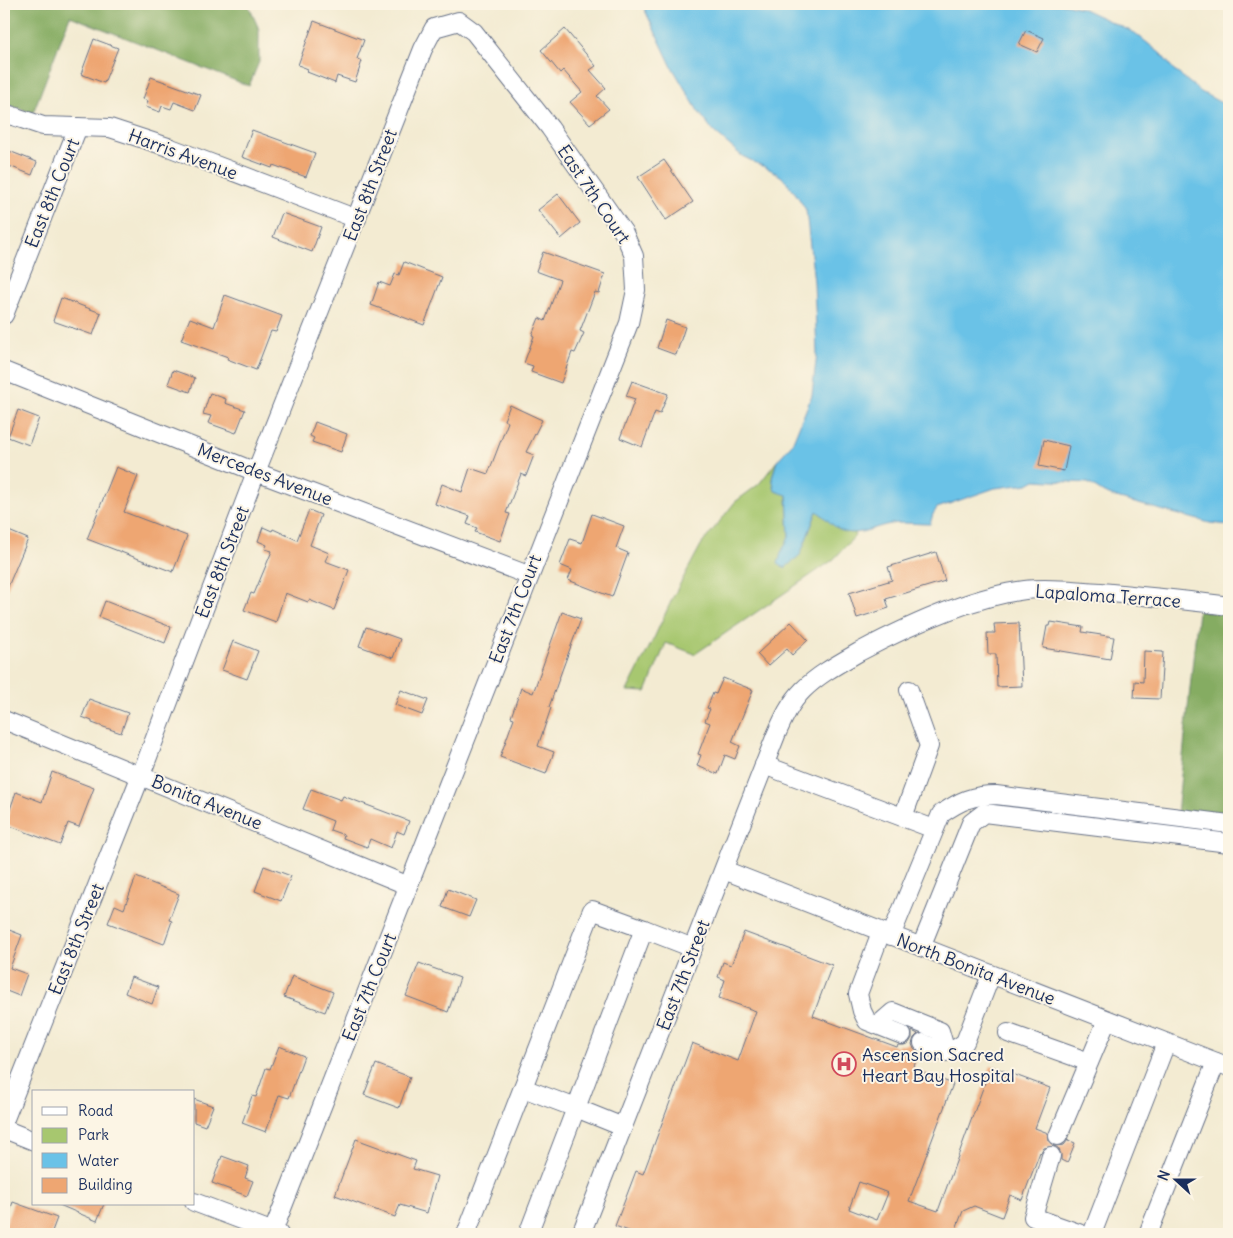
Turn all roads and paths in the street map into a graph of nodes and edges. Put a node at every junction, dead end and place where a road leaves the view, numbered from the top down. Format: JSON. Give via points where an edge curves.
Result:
{"nodes":[{"id":1,"x":459,"y":21,"type":"joint"},
{"id":2,"x":4,"y":113,"type":"edge"},
{"id":3,"x":78,"y":127,"type":"junction"},
{"id":4,"x":357,"y":219,"type":"junction"},
{"id":5,"x":4,"y":315,"type":"edge"},
{"id":6,"x":4,"y":371,"type":"edge"},
{"id":7,"x":256,"y":472,"type":"junction"},
{"id":8,"x":528,"y":575,"type":"junction"},
{"id":9,"x":1229,"y":606,"type":"edge"},
{"id":10,"x":909,"y":690,"type":"dead end"},
{"id":11,"x":784,"y":716,"type":"joint"},
{"id":12,"x":4,"y":720,"type":"edge"},
{"id":13,"x":764,"y":765,"type":"junction"},
{"id":14,"x":141,"y":775,"type":"junction"},
{"id":15,"x":903,"y":817,"type":"junction"},
{"id":16,"x":1229,"y":824,"type":"edge"},
{"id":17,"x":934,"y":829,"type":"junction"},
{"id":18,"x":1229,"y":843,"type":"edge"},
{"id":19,"x":724,"y":870,"type":"junction"},
{"id":20,"x":409,"y":886,"type":"junction"},
{"id":21,"x":644,"y":929,"type":"junction"},
{"id":22,"x":886,"y":934,"type":"junction"},
{"id":23,"x":921,"y":947,"type":"junction"},
{"id":24,"x":693,"y":948,"type":"junction"},
{"id":25,"x":991,"y":975,"type":"junction"},
{"id":26,"x":1106,"y":1020,"type":"junction"},
{"id":27,"x":878,"y":1025,"type":"junction"},
{"id":28,"x":1008,"y":1033,"type":"dead end"},
{"id":29,"x":902,"y":1035,"type":"dead end"},
{"id":30,"x":923,"y":1043,"type":"dead end"},
{"id":31,"x":1166,"y":1043,"type":"junction"},
{"id":32,"x":946,"y":1052,"type":"junction"},
{"id":33,"x":1089,"y":1062,"type":"junction"},
{"id":34,"x":1223,"y":1065,"type":"edge"},
{"id":35,"x":523,"y":1088,"type":"junction"},
{"id":36,"x":576,"y":1108,"type":"junction"},
{"id":37,"x":4,"y":1121,"type":"edge"},
{"id":38,"x":623,"y":1127,"type":"junction"},
{"id":39,"x":4,"y":1129,"type":"edge"},
{"id":40,"x":1058,"y":1136,"type":"dead end"},
{"id":41,"x":32,"y":1140,"type":"edge"},
{"id":42,"x":1051,"y":1156,"type":"dead end"},
{"id":43,"x":195,"y":1202,"type":"edge"},
{"id":44,"x":275,"y":1233,"type":"edge"},
{"id":45,"x":466,"y":1234,"type":"edge"},
{"id":46,"x":528,"y":1234,"type":"edge"},
{"id":47,"x":581,"y":1234,"type":"edge"},
{"id":48,"x":1081,"y":1234,"type":"edge"},
{"id":49,"x":1092,"y":1234,"type":"edge"},
{"id":50,"x":1148,"y":1234,"type":"edge"}],
"edges":[{"from":1,"to":4,"type":"street","name":"East 8th Street","via":[[434,28]]},
{"from":1,"to":8,"type":"street","name":"East 7th Court","via":[[474,32],[550,128],[624,233],[634,256],[636,290],[629,324]]},
{"from":2,"to":3,"type":"street","name":"Harris Avenue","via":[[43,126]]},
{"from":3,"to":4,"type":"street","name":"Harris Avenue","via":[[110,128],[172,148]]},
{"from":3,"to":5,"type":"street","name":"East 8th Court"},
{"from":4,"to":7,"type":"street","name":"East 8th Street"},
{"from":6,"to":7,"type":"street","name":"Mercedes Avenue"},
{"from":7,"to":8,"type":"street","name":"Mercedes Avenue"},
{"from":7,"to":14,"type":"street","name":"East 8th Street"},
{"from":8,"to":20,"type":"street","name":"East 7th Court"},
{"from":9,"to":11,"type":"street","name":"Lapaloma Terrace","via":[[1061,590],[1025,590],[1000,595],[925,620],[848,658],[809,684]]},
{"from":10,"to":15,"type":"street","via":[[929,746]]},
{"from":11,"to":13,"type":"street","name":"East 7th Street"},
{"from":12,"to":14,"type":"street","name":"Bonita Avenue"},
{"from":13,"to":15,"type":"street"},
{"from":13,"to":19,"type":"street","name":"East 7th Street"},
{"from":14,"to":20,"type":"street","name":"Bonita Avenue"},
{"from":14,"to":37,"type":"street","name":"East 8th Street"},
{"from":15,"to":17,"type":"street"},
{"from":16,"to":17,"type":"street","via":[[979,795],[958,802],[940,814]]},
{"from":17,"to":22,"type":"street","via":[[912,885]]},
{"from":18,"to":23,"type":"street","via":[[984,813],[971,823]]},
{"from":19,"to":22,"type":"street","name":"North Bonita Avenue"},
{"from":19,"to":24,"type":"street","name":"East 7th Street"},
{"from":20,"to":44,"type":"street","name":"East 7th Court"},
{"from":21,"to":24,"type":"street"},
{"from":21,"to":35,"type":"street","via":[[592,910]]},
{"from":21,"to":36,"type":"street"},
{"from":22,"to":23,"type":"street","name":"North Bonita Avenue"},
{"from":22,"to":27,"type":"street","via":[[858,994],[867,1021]]},
{"from":23,"to":25,"type":"street","name":"North Bonita Avenue"},
{"from":24,"to":38,"type":"street","name":"East 7th Street"},
{"from":25,"to":26,"type":"street","name":"North Bonita Avenue"},
{"from":25,"to":32,"type":"street","via":[[964,1042],[957,1049]]},
{"from":26,"to":31,"type":"street","name":"North Bonita Avenue"},
{"from":26,"to":33,"type":"street"},
{"from":27,"to":29,"type":"street"},
{"from":27,"to":32,"type":"street","via":[[893,1012],[901,1015],[940,1031]]},
{"from":28,"to":33,"type":"street"},
{"from":30,"to":32,"type":"street"},
{"from":31,"to":34,"type":"street","name":"North Bonita Avenue"},
{"from":31,"to":49,"type":"street"},
{"from":33,"to":40,"type":"street"},
{"from":34,"to":50,"type":"street"},
{"from":35,"to":36,"type":"street"},
{"from":35,"to":45,"type":"street"},
{"from":36,"to":38,"type":"street"},
{"from":36,"to":46,"type":"street"},
{"from":38,"to":47,"type":"street","name":"East 7th Street"},
{"from":39,"to":41,"type":"street"},
{"from":42,"to":48,"type":"street","via":[[1034,1217]]},
{"from":43,"to":44,"type":"street"}]}
